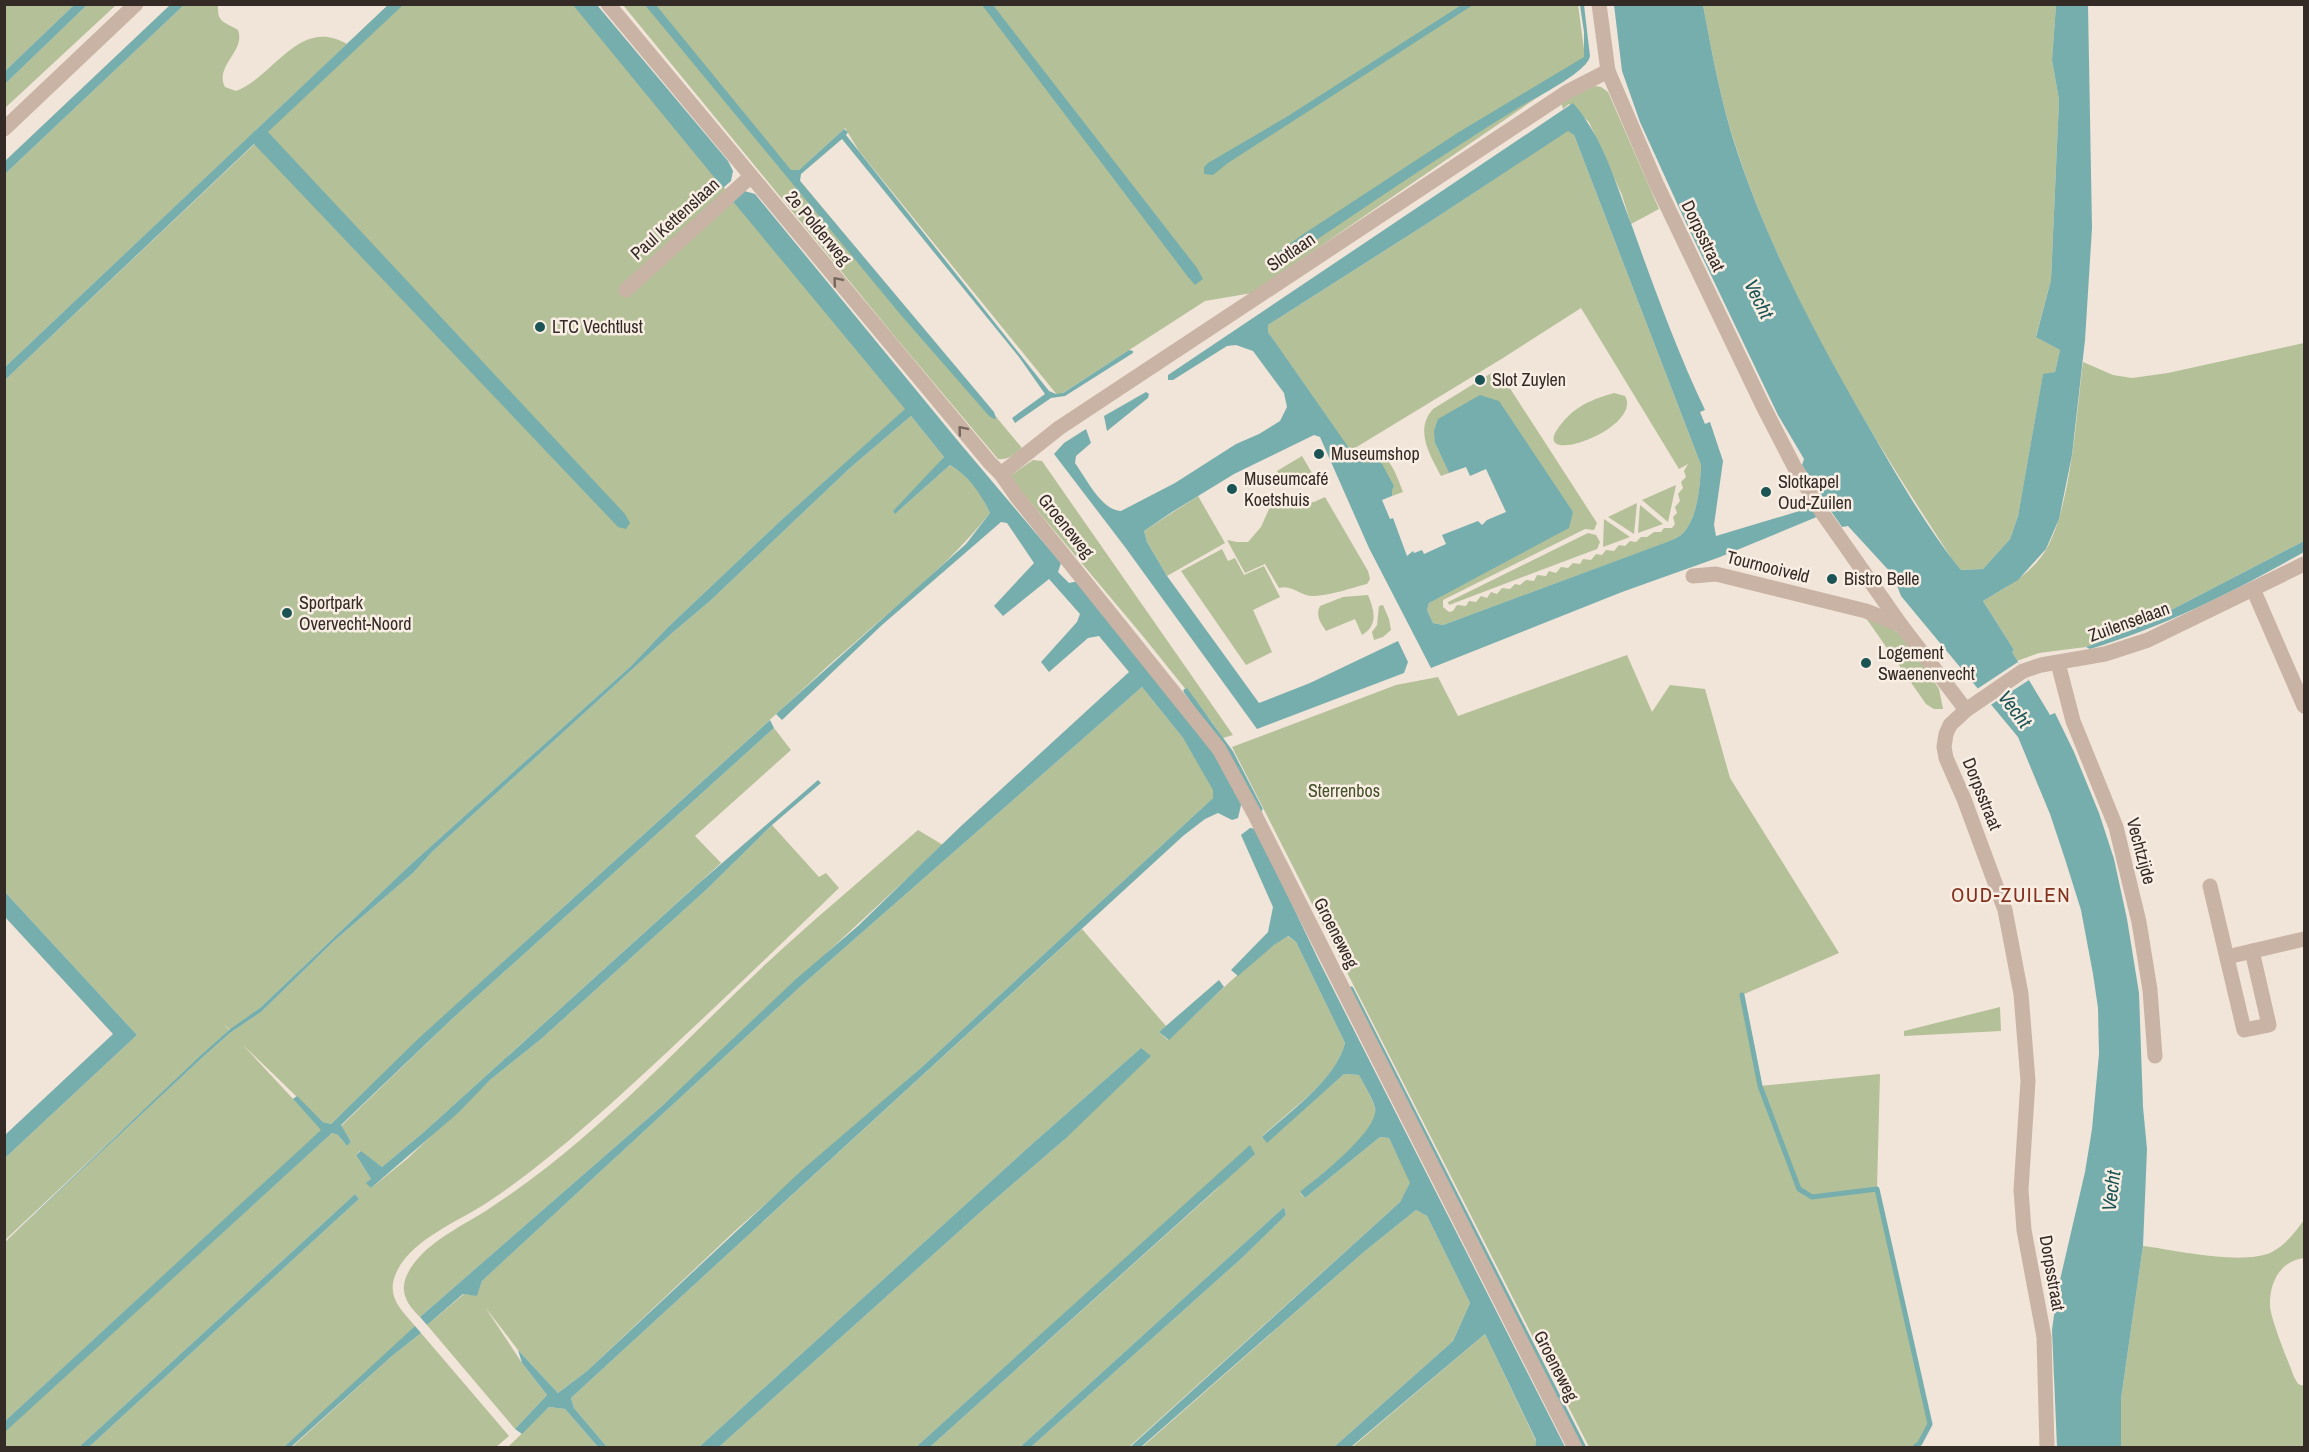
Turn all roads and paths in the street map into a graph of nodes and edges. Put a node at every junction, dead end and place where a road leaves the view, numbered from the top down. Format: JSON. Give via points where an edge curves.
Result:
{"nodes":[{"id":1,"x":136,"y":4,"type":"edge"},
{"id":2,"x":608,"y":4,"type":"edge"},
{"id":3,"x":1599,"y":4,"type":"edge"},
{"id":4,"x":1608,"y":71,"type":"junction"},
{"id":5,"x":4,"y":129,"type":"edge"},
{"id":6,"x":750,"y":177,"type":"junction"},
{"id":7,"x":626,"y":290,"type":"dead end"},
{"id":8,"x":1001,"y":474,"type":"junction"},
{"id":9,"x":2304,"y":564,"type":"edge"},
{"id":10,"x":1693,"y":576,"type":"dead end"},
{"id":11,"x":2253,"y":590,"type":"junction"},
{"id":12,"x":1901,"y":625,"type":"junction"},
{"id":13,"x":2058,"y":663,"type":"junction"},
{"id":14,"x":2304,"y":706,"type":"edge"},
{"id":15,"x":1966,"y":710,"type":"junction"},
{"id":16,"x":2210,"y":885,"type":"dead end"},
{"id":17,"x":2304,"y":939,"type":"edge"},
{"id":18,"x":2252,"y":951,"type":"junction"},
{"id":19,"x":2227,"y":957,"type":"junction"},
{"id":20,"x":2155,"y":1056,"type":"dead end"},
{"id":21,"x":1575,"y":1448,"type":"edge"},
{"id":22,"x":2047,"y":1448,"type":"edge"}],
"edges":[{"from":1,"to":5,"type":"street"},
{"from":2,"to":6,"type":"street","name":"2e Polderweg"},
{"from":3,"to":4,"type":"street","name":"Dorpsstraat"},
{"from":4,"to":8,"type":"street","name":"Slotlaan","via":[[1567,92],[1277,284],[1059,429]]},
{"from":4,"to":12,"type":"street","name":"Dorpsstraat","via":[[1656,183],[1763,406],[1820,508]]},
{"from":6,"to":7,"type":"street","name":"Paul Kettenslaan"},
{"from":8,"to":6,"type":"street","name":"2e Polderweg","one_way":true},
{"from":8,"to":21,"type":"street","name":"Groeneweg","via":[[1219,749]]},
{"from":9,"to":11,"type":"street","name":"Zuilenselaan"},
{"from":10,"to":12,"type":"street","name":"Tournooiveld","via":[[1716,574],[1866,611]]},
{"from":11,"to":13,"type":"street","name":"Zuilenselaan","via":[[2148,640]]},
{"from":11,"to":14,"type":"street"},
{"from":12,"to":15,"type":"street","name":"Dorpsstraat"},
{"from":13,"to":15,"type":"street","name":"Zuilenselaan","via":[[2024,671]]},
{"from":13,"to":20,"type":"street","name":"Vechtzijde","via":[[2073,721],[2116,827],[2139,922]]},
{"from":15,"to":22,"type":"street","name":"Dorpsstraat","via":[[1950,725],[1944,753],[2006,910],[2021,994],[2028,1081],[2021,1190],[2024,1230],[2044,1337]]},
{"from":16,"to":19,"type":"street"},
{"from":17,"to":18,"type":"street"},
{"from":18,"to":19,"type":"street"},
{"from":18,"to":19,"type":"street","via":[[2269,1024],[2244,1030]]}]}
